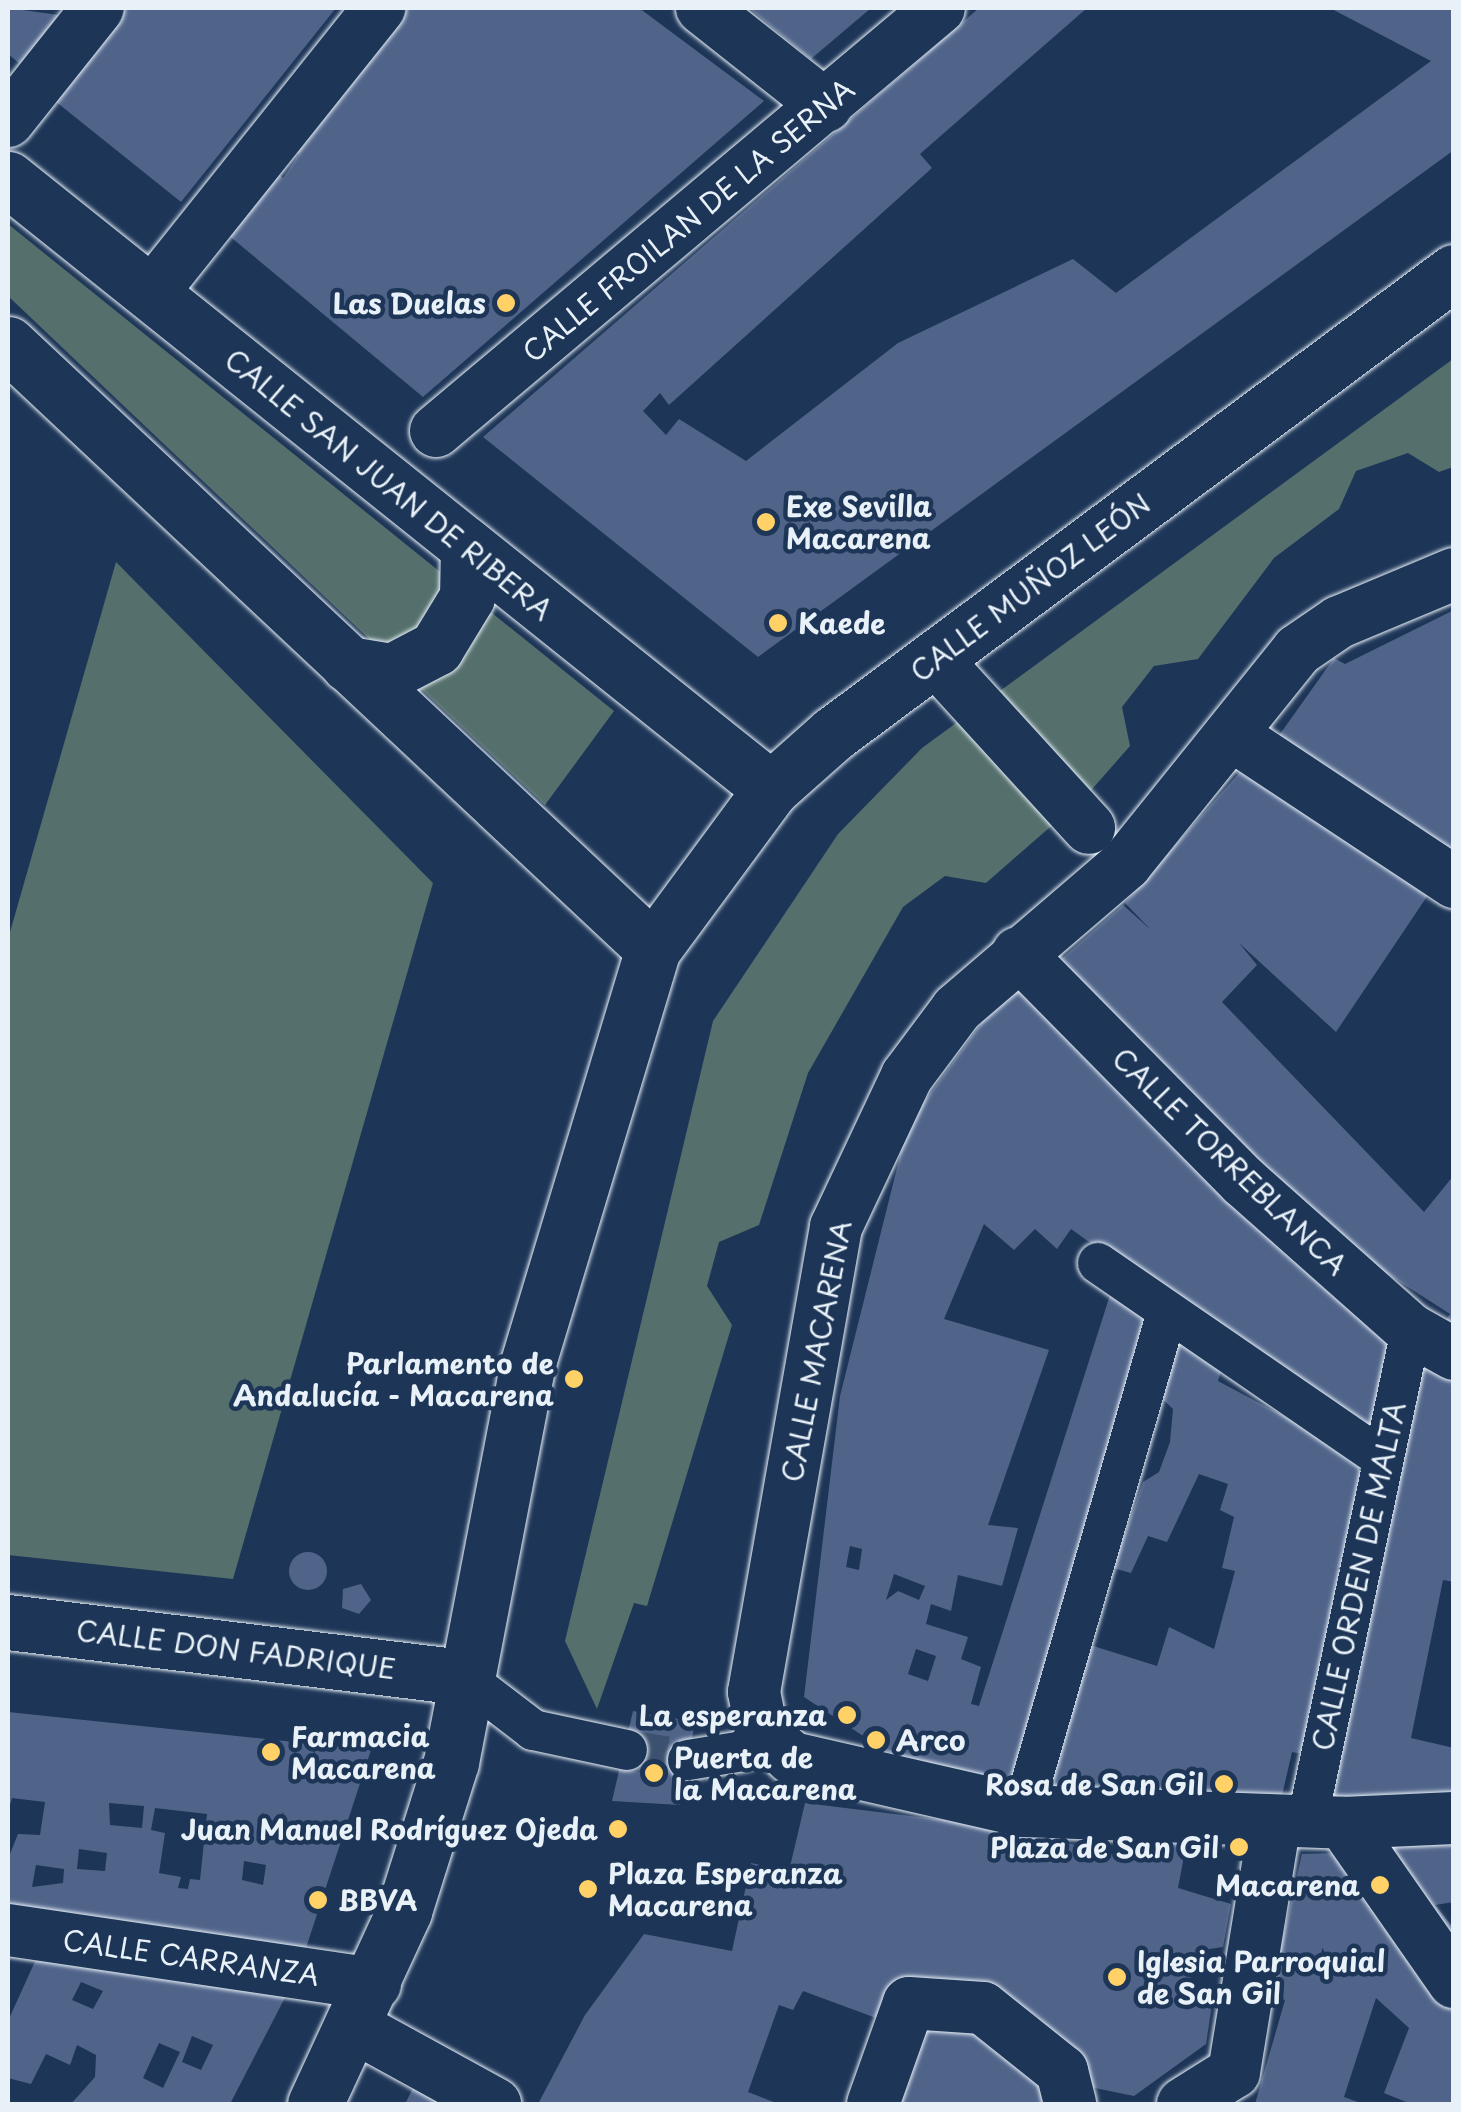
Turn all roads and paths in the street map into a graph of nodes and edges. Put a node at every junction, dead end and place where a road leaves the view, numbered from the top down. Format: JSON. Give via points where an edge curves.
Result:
{"nodes":[{"id":1,"x":98,"y":8,"type":"edge"},
{"id":2,"x":378,"y":8,"type":"edge"},
{"id":3,"x":702,"y":8,"type":"edge"},
{"id":4,"x":939,"y":8,"type":"edge"},
{"id":5,"x":826,"y":106,"type":"junction"},
{"id":6,"x":8,"y":121,"type":"edge"},
{"id":7,"x":8,"y":179,"type":"edge"},
{"id":8,"x":1454,"y":272,"type":"edge"},
{"id":9,"x":151,"y":294,"type":"junction"},
{"id":10,"x":8,"y":344,"type":"edge"},
{"id":11,"x":436,"y":431,"type":"dead end"},
{"id":12,"x":468,"y":547,"type":"junction"},
{"id":13,"x":1454,"y":574,"type":"edge"},
{"id":14,"x":934,"y":658,"type":"junction"},
{"id":15,"x":348,"y":664,"type":"junction"},
{"id":16,"x":1234,"y":738,"type":"junction"},
{"id":17,"x":771,"y":789,"type":"junction"},
{"id":18,"x":1107,"y":845,"type":"junction"},
{"id":19,"x":1454,"y":882,"type":"edge"},
{"id":20,"x":653,"y":949,"type":"junction"},
{"id":21,"x":1018,"y":953,"type":"junction"},
{"id":22,"x":1098,"y":1263,"type":"dead end"},
{"id":23,"x":1168,"y":1312,"type":"junction"},
{"id":24,"x":1432,"y":1342,"type":"edge"},
{"id":25,"x":1380,"y":1456,"type":"junction"},
{"id":26,"x":8,"y":1622,"type":"edge"},
{"id":27,"x":464,"y":1678,"type":"junction"},
{"id":28,"x":762,"y":1732,"type":"junction"},
{"id":29,"x":627,"y":1750,"type":"tunnel mouth"},
{"id":30,"x":688,"y":1760,"type":"tunnel mouth"},
{"id":31,"x":1023,"y":1811,"type":"junction"},
{"id":32,"x":1454,"y":1818,"type":"edge"},
{"id":33,"x":1308,"y":1822,"type":"junction"},
{"id":34,"x":8,"y":1930,"type":"edge"},
{"id":35,"x":1454,"y":1982,"type":"edge"},
{"id":36,"x":365,"y":2006,"type":"junction"},
{"id":37,"x":315,"y":2104,"type":"edge"},
{"id":38,"x":494,"y":2104,"type":"edge"},
{"id":39,"x":872,"y":2104,"type":"edge"},
{"id":40,"x":1070,"y":2104,"type":"edge"},
{"id":41,"x":1183,"y":2104,"type":"edge"}],
"edges":[{"from":1,"to":6,"type":"street"},
{"from":2,"to":9,"type":"street"},
{"from":3,"to":5,"type":"street"},
{"from":4,"to":5,"type":"street","name":"CALLE FROILAN DE LA SERNA"},
{"from":5,"to":11,"type":"street","name":"CALLE FROILAN DE LA SERNA"},
{"from":7,"to":9,"type":"main road","name":"CALLE SAN JUAN DE RIBERA"},
{"from":8,"to":14,"type":"main road","name":"CALLE MUÑOZ LEÓN"},
{"from":9,"to":12,"type":"main road","name":"CALLE SAN JUAN DE RIBERA"},
{"from":10,"to":15,"type":"main road"},
{"from":12,"to":15,"type":"main road","via":[[467,597],[436,648],[392,671]]},
{"from":12,"to":17,"type":"main road","name":"CALLE SAN JUAN DE RIBERA"},
{"from":13,"to":16,"type":"street","name":"CALLE MACARENA","via":[[1340,622],[1298,650]]},
{"from":14,"to":17,"type":"main road","name":"CALLE MUÑOZ LEÓN"},
{"from":14,"to":18,"type":"street"},
{"from":15,"to":20,"type":"main road"},
{"from":16,"to":18,"type":"street","name":"CALLE MACARENA"},
{"from":16,"to":19,"type":"street"},
{"from":17,"to":20,"type":"main road","name":"CALLE MUÑOZ LEÓN"},
{"from":18,"to":21,"type":"street","name":"CALLE MACARENA"},
{"from":20,"to":27,"type":"main road","name":"CALLE MUÑOZ LEÓN","via":[[552,1268]]},
{"from":21,"to":24,"type":"street","name":"CALLE TORREBLANCA","via":[[1243,1181]]},
{"from":21,"to":28,"type":"street","name":"CALLE MACARENA","via":[[907,1076],[836,1227],[754,1692]]},
{"from":22,"to":23,"type":"street"},
{"from":23,"to":25,"type":"street"},
{"from":23,"to":31,"type":"street"},
{"from":24,"to":25,"type":"street","name":"CALLE ORDEN DE MALTA"},
{"from":25,"to":33,"type":"street","name":"CALLE ORDEN DE MALTA"},
{"from":26,"to":27,"type":"main road","name":"CALLE DON FADRIQUE"},
{"from":27,"to":29,"type":"street","via":[[533,1730]]},
{"from":27,"to":36,"type":"main road","name":"CALLE MUÑOZ LEÓN","via":[[451,1762]]},
{"from":28,"to":30,"type":"street","via":[[744,1751]]},
{"from":28,"to":31,"type":"street","via":[[792,1758]]},
{"from":31,"to":33,"type":"street"},
{"from":32,"to":33,"type":"street"},
{"from":33,"to":35,"type":"street"},
{"from":33,"to":41,"type":"street","via":[[1234,2072]]},
{"from":34,"to":36,"type":"street","name":"CALLE CARRANZA"},
{"from":36,"to":37,"type":"main road","name":"CALLE MUÑOZ LEÓN"},
{"from":36,"to":38,"type":"street"},
{"from":39,"to":40,"type":"street","via":[[909,2003],[983,2008],[1062,2071]]}]}
